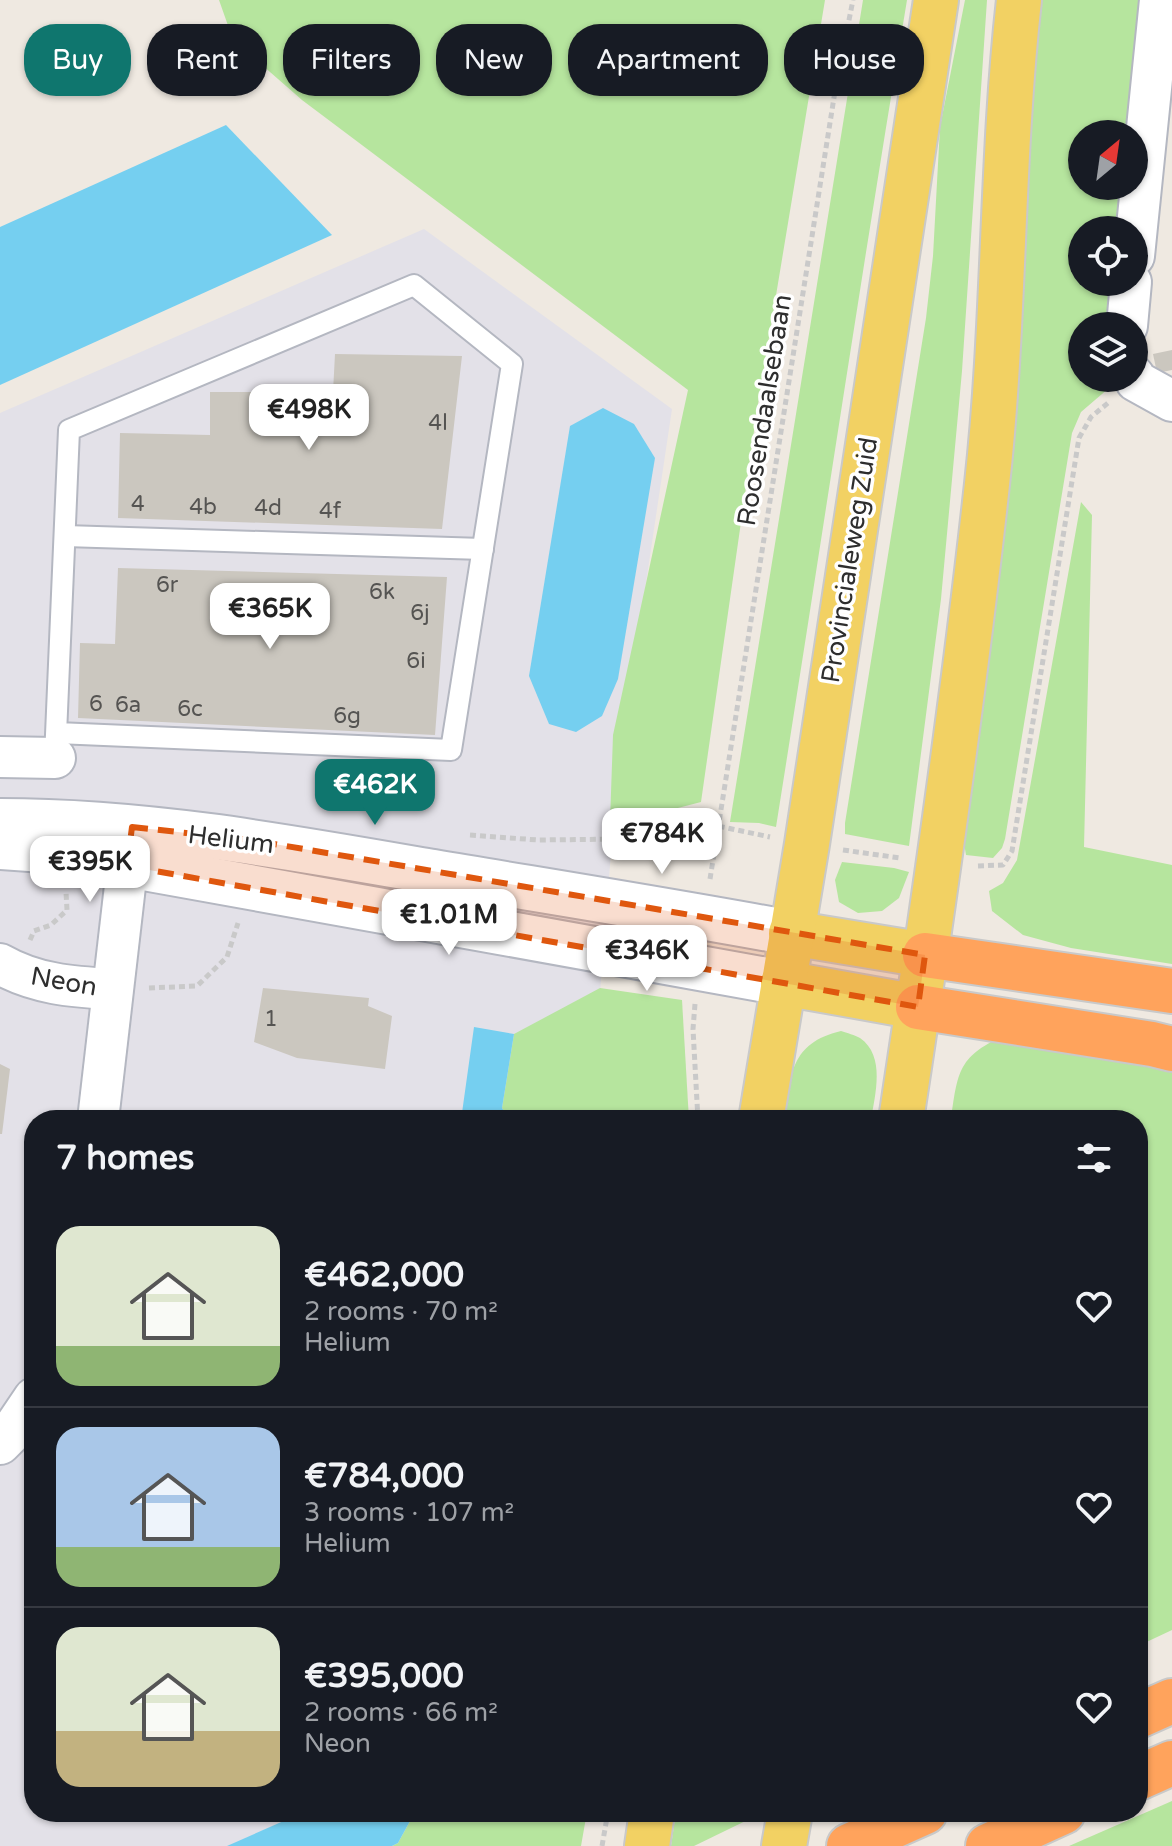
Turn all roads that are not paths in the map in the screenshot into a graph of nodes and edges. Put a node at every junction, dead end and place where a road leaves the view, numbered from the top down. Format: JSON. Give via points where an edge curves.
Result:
{"nodes":[{"id":1,"x":936,"y":0,"type":"edge"},
{"id":2,"x":1019,"y":0,"type":"edge"},
{"id":3,"x":1160,"y":0,"type":"edge"},
{"id":4,"x":1138,"y":216,"type":"edge"},
{"id":5,"x":1148,"y":386,"type":"edge"},
{"id":6,"x":1172,"y":401,"type":"edge"},
{"id":7,"x":65,"y":536,"type":"junction"},
{"id":8,"x":483,"y":549,"type":"junction"},
{"id":9,"x":56,"y":746,"type":"junction"},
{"id":10,"x":0,"y":757,"type":"edge"},
{"id":11,"x":0,"y":821,"type":"edge"},
{"id":12,"x":0,"y":847,"type":"edge"},
{"id":13,"x":130,"y":847,"type":"junction"},
{"id":14,"x":791,"y":933,"type":"junction"},
{"id":15,"x":925,"y":955,"type":"junction"},
{"id":16,"x":0,"y":964,"type":"edge"},
{"id":17,"x":783,"y":983,"type":"junction"},
{"id":18,"x":112,"y":989,"type":"junction"},
{"id":19,"x":1172,"y":991,"type":"edge"},
{"id":20,"x":918,"y":1007,"type":"junction"},
{"id":21,"x":1172,"y":1049,"type":"edge"},
{"id":22,"x":99,"y":1110,"type":"edge"},
{"id":23,"x":763,"y":1110,"type":"edge"},
{"id":24,"x":903,"y":1110,"type":"edge"},
{"id":25,"x":24,"y":1413,"type":"edge"},
{"id":26,"x":0,"y":1444,"type":"edge"},
{"id":27,"x":1172,"y":1701,"type":"edge"},
{"id":28,"x":1148,"y":1712,"type":"edge"},
{"id":29,"x":1172,"y":1763,"type":"edge"},
{"id":30,"x":1148,"y":1774,"type":"edge"},
{"id":31,"x":651,"y":1822,"type":"edge"},
{"id":32,"x":788,"y":1822,"type":"edge"},
{"id":33,"x":903,"y":1822,"type":"edge"},
{"id":34,"x":1041,"y":1822,"type":"edge"},
{"id":35,"x":647,"y":1846,"type":"edge"},
{"id":36,"x":784,"y":1846,"type":"edge"},
{"id":37,"x":849,"y":1846,"type":"edge"},
{"id":38,"x":988,"y":1846,"type":"edge"}],
"edges":[{"from":1,"to":14,"type":"main road","name":"Provincialeweg Zuid"},
{"from":2,"to":15,"type":"main road","via":[[987,482]]},
{"from":3,"to":4,"type":"street"},
{"from":5,"to":6,"type":"street"},
{"from":7,"to":8,"type":"lane"},
{"from":7,"to":8,"type":"lane","via":[[69,430],[414,285],[512,364]]},
{"from":7,"to":9,"type":"lane"},
{"from":8,"to":9,"type":"lane","via":[[451,750]]},
{"from":9,"to":10,"type":"street"},
{"from":11,"to":13,"type":"street","name":"Helium","via":[[46,821]]},
{"from":12,"to":13,"type":"street","name":"Helium"},
{"from":13,"to":14,"type":"street","name":"Helium","via":[[251,840]]},
{"from":13,"to":17,"type":"street","name":"Helium","via":[[245,885]]},
{"from":13,"to":18,"type":"street","name":"Neon"},
{"from":14,"to":15,"type":"main road"},
{"from":14,"to":17,"type":"main road","name":"Provincialeweg Zuid"},
{"from":15,"to":19,"type":"highway"},
{"from":15,"to":20,"type":"main road"},
{"from":16,"to":18,"type":"street","name":"Neon","via":[[64,987]]},
{"from":17,"to":20,"type":"main road"},
{"from":17,"to":23,"type":"main road","name":"Provincialeweg Zuid"},
{"from":18,"to":22,"type":"street"},
{"from":20,"to":21,"type":"highway"},
{"from":20,"to":24,"type":"main road"},
{"from":25,"to":26,"type":"street"},
{"from":27,"to":28,"type":"highway"},
{"from":29,"to":30,"type":"highway"},
{"from":31,"to":35,"type":"main road"},
{"from":32,"to":36,"type":"main road"},
{"from":33,"to":37,"type":"highway"},
{"from":34,"to":38,"type":"highway"}]}
